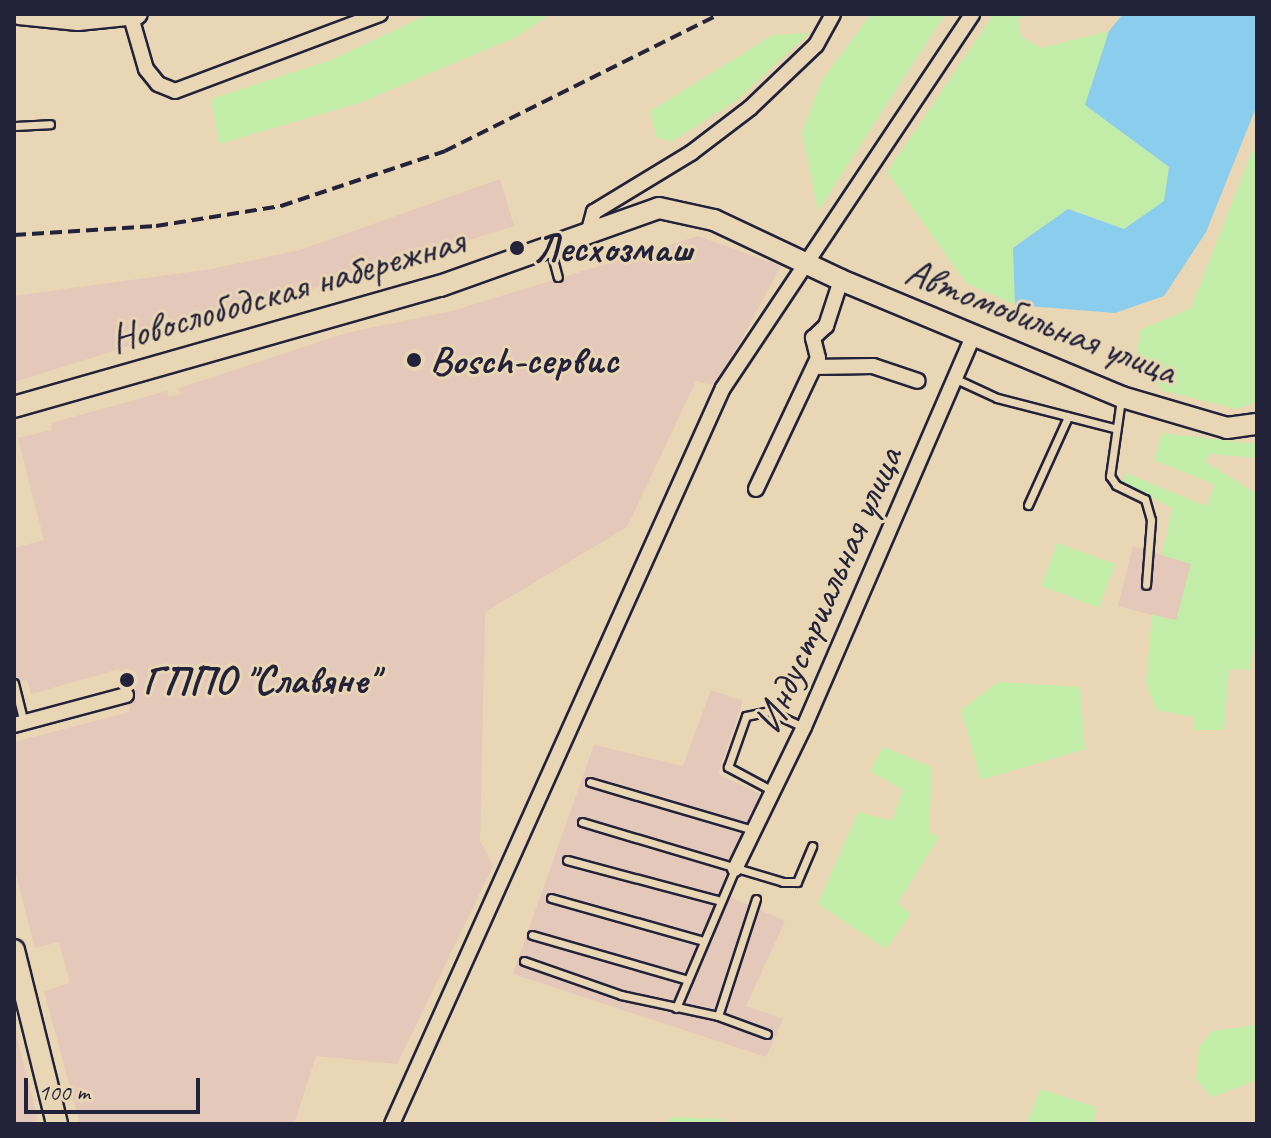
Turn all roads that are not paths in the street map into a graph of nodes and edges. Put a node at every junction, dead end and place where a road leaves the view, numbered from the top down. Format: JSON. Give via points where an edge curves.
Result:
{"nodes":[{"id":1,"x":19,"y":14,"type":"edge"},
{"id":2,"x":380,"y":14,"type":"edge"},
{"id":3,"x":833,"y":14,"type":"edge"},
{"id":4,"x":972,"y":14,"type":"edge"},
{"id":5,"x":134,"y":15,"type":"edge"},
{"id":6,"x":50,"y":124,"type":"dead end"},
{"id":7,"x":14,"y":126,"type":"edge"},
{"id":8,"x":588,"y":234,"type":"junction"},
{"id":9,"x":550,"y":247,"type":"junction"},
{"id":10,"x":803,"y":262,"type":"junction"},
{"id":11,"x":558,"y":277,"type":"dead end"},
{"id":12,"x":841,"y":280,"type":"junction"},
{"id":13,"x":974,"y":334,"type":"junction"},
{"id":14,"x":814,"y":367,"type":"junction"},
{"id":15,"x":956,"y":379,"type":"junction"},
{"id":16,"x":918,"y":381,"type":"dead end"},
{"id":17,"x":1122,"y":397,"type":"junction"},
{"id":18,"x":14,"y":407,"type":"edge"},
{"id":19,"x":1068,"y":417,"type":"junction"},
{"id":20,"x":1257,"y":424,"type":"edge"},
{"id":21,"x":1114,"y":428,"type":"junction"},
{"id":22,"x":756,"y":489,"type":"dead end"},
{"id":23,"x":1028,"y":505,"type":"dead end"},
{"id":24,"x":1146,"y":585,"type":"dead end"},
{"id":25,"x":14,"y":683,"type":"edge"},
{"id":26,"x":126,"y":695,"type":"dead end"},
{"id":27,"x":19,"y":724,"type":"edge"},
{"id":28,"x":804,"y":727,"type":"junction"},
{"id":29,"x":590,"y":782,"type":"dead end"},
{"id":30,"x":771,"y":790,"type":"junction"},
{"id":31,"x":582,"y":822,"type":"dead end"},
{"id":32,"x":753,"y":830,"type":"junction"},
{"id":33,"x":812,"y":846,"type":"dead end"},
{"id":34,"x":567,"y":860,"type":"dead end"},
{"id":35,"x":735,"y":869,"type":"junction"},
{"id":36,"x":551,"y":898,"type":"dead end"},
{"id":37,"x":756,"y":899,"type":"dead end"},
{"id":38,"x":721,"y":901,"type":"junction"},
{"id":39,"x":532,"y":935,"type":"dead end"},
{"id":40,"x":704,"y":941,"type":"junction"},
{"id":41,"x":14,"y":950,"type":"edge"},
{"id":42,"x":524,"y":961,"type":"dead end"},
{"id":43,"x":688,"y":980,"type":"junction"},
{"id":44,"x":676,"y":1008,"type":"junction"},
{"id":45,"x":718,"y":1016,"type":"junction"},
{"id":46,"x":767,"y":1034,"type":"dead end"},
{"id":47,"x":57,"y":1124,"type":"edge"},
{"id":48,"x":392,"y":1124,"type":"edge"}],
"edges":[{"from":1,"to":5,"type":"street","via":[[78,20]]},
{"from":2,"to":5,"type":"street","via":[[175,91],[158,84],[146,69]]},
{"from":3,"to":8,"type":"street","via":[[816,45],[783,79],[730,125],[594,212]]},
{"from":4,"to":10,"type":"street"},
{"from":6,"to":7,"type":"lane"},
{"from":8,"to":9,"type":"street","name":"Новослободская набережная"},
{"from":8,"to":10,"type":"street","name":"Новослободская набережная","via":[[659,208],[684,210]]},
{"from":9,"to":11,"type":"lane"},
{"from":9,"to":18,"type":"street","name":"Новослободская набережная","via":[[440,286]]},
{"from":10,"to":12,"type":"street","name":"Автомобильная улица"},
{"from":10,"to":48,"type":"street","via":[[723,388]]},
{"from":12,"to":13,"type":"street","name":"Автомобильная улица"},
{"from":12,"to":14,"type":"street","via":[[826,326],[813,338],[818,358]]},
{"from":13,"to":15,"type":"street","name":"Индустриальная улица"},
{"from":13,"to":17,"type":"street","name":"Автомобильная улица"},
{"from":14,"to":16,"type":"street","via":[[873,366]]},
{"from":14,"to":22,"type":"street"},
{"from":15,"to":19,"type":"lane","via":[[997,398]]},
{"from":15,"to":28,"type":"street","name":"Индустриальная улица"},
{"from":17,"to":20,"type":"street","name":"Автомобильная улица","via":[[1227,428]]},
{"from":17,"to":21,"type":"lane"},
{"from":19,"to":21,"type":"lane"},
{"from":19,"to":23,"type":"lane"},
{"from":21,"to":24,"type":"lane","via":[[1110,476],[1116,485],[1145,499],[1151,520]]},
{"from":25,"to":27,"type":"lane"},
{"from":26,"to":27,"type":"street"},
{"from":28,"to":30,"type":"street","name":"Индустриальная улица"},
{"from":28,"to":30,"type":"lane","via":[[769,711],[746,716],[728,767]]},
{"from":29,"to":32,"type":"lane"},
{"from":30,"to":32,"type":"street","name":"Индустриальная улица"},
{"from":31,"to":35,"type":"lane"},
{"from":32,"to":35,"type":"street","name":"Индустриальная улица"},
{"from":33,"to":35,"type":"lane","via":[[797,882]]},
{"from":34,"to":38,"type":"lane"},
{"from":35,"to":38,"type":"lane"},
{"from":36,"to":40,"type":"lane"},
{"from":37,"to":45,"type":"lane"},
{"from":38,"to":40,"type":"lane"},
{"from":39,"to":43,"type":"lane"},
{"from":40,"to":43,"type":"lane"},
{"from":41,"to":47,"type":"street"},
{"from":42,"to":44,"type":"lane"},
{"from":43,"to":44,"type":"lane"},
{"from":44,"to":45,"type":"lane"},
{"from":45,"to":46,"type":"lane"}]}
